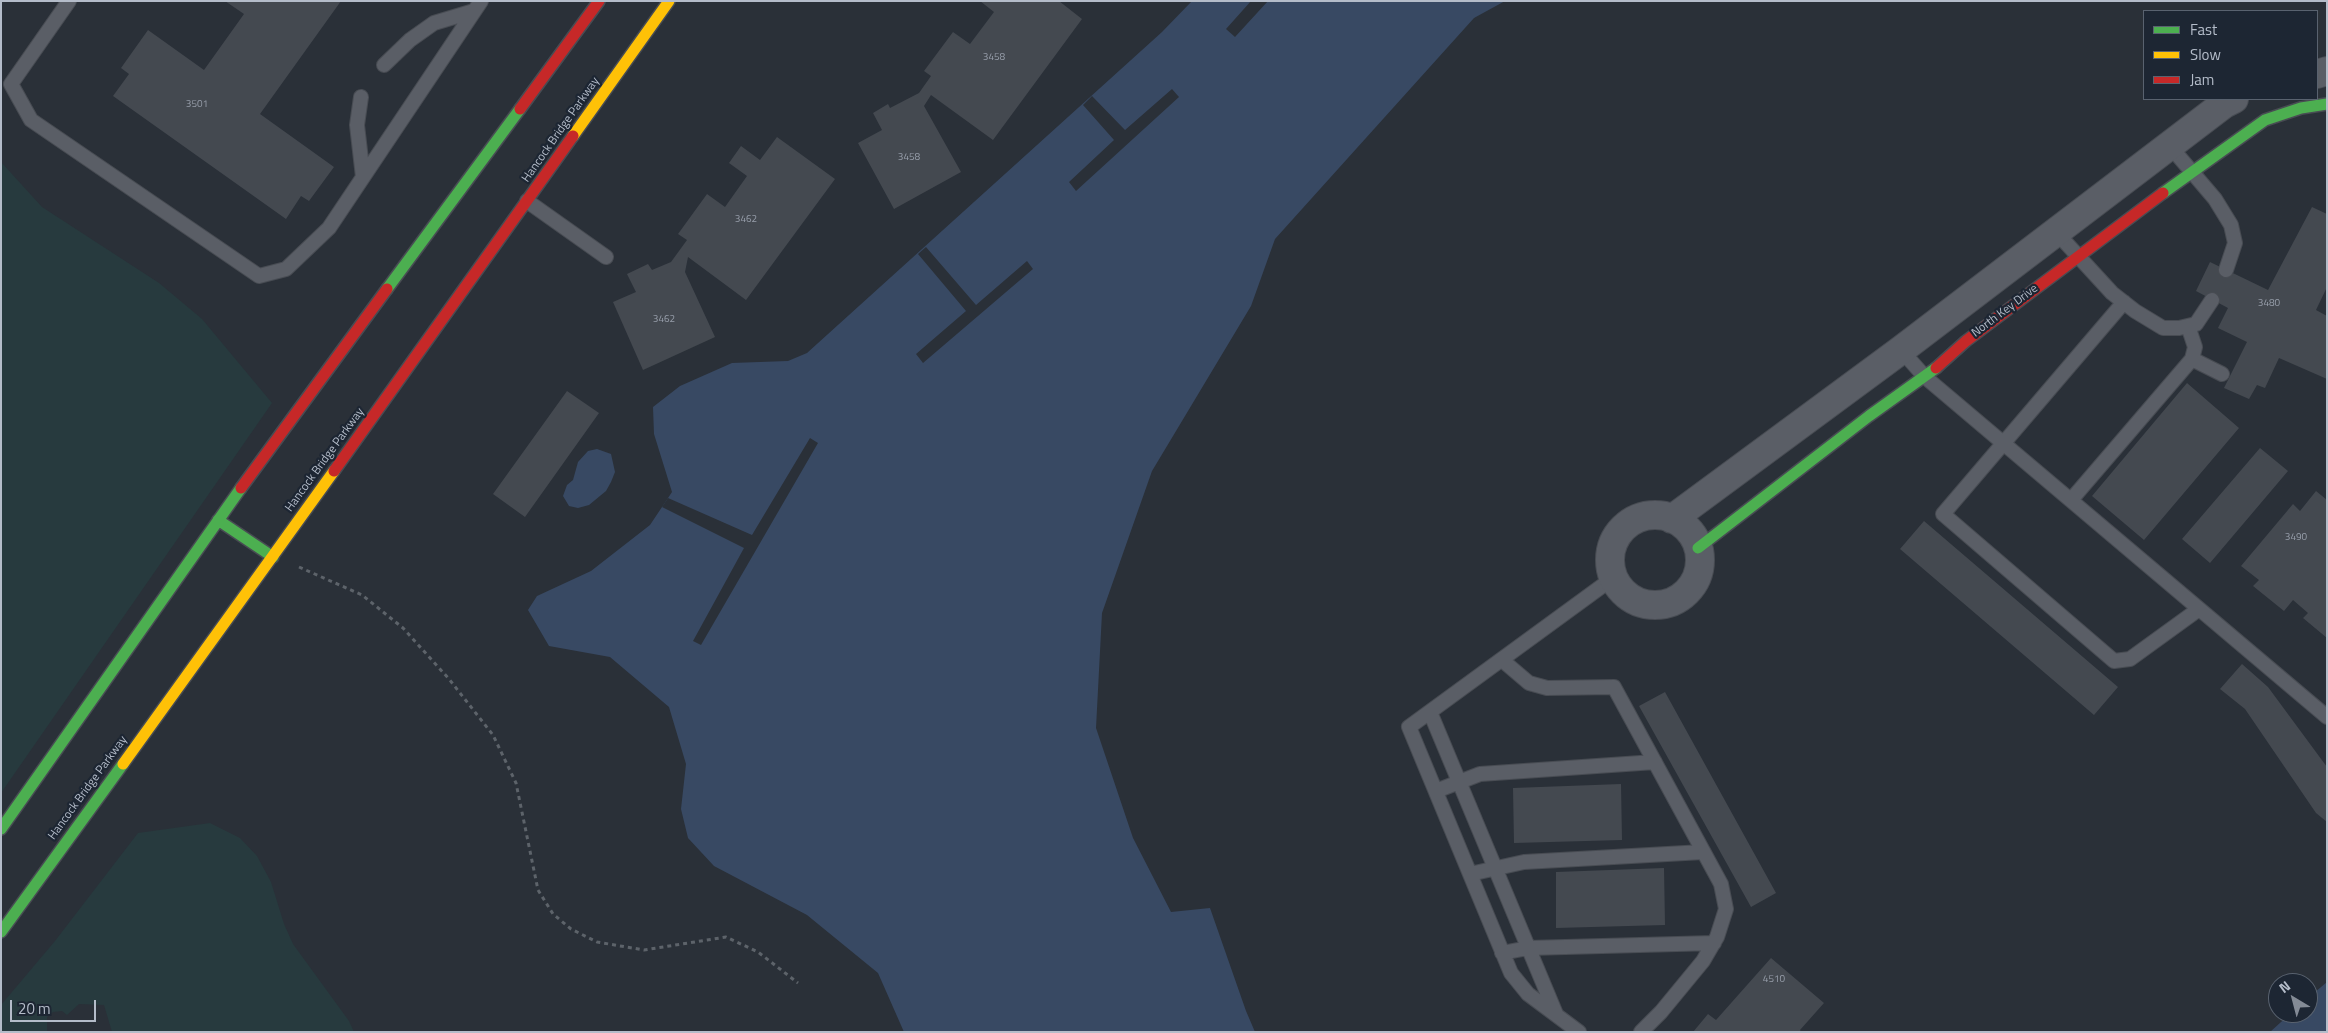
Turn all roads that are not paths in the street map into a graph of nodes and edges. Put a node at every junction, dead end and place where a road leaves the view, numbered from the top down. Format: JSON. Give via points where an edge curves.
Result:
{"nodes":[{"id":1,"x":69,"y":1,"type":"edge"},
{"id":2,"x":599,"y":1,"type":"edge"},
{"id":3,"x":669,"y":1,"type":"edge"},
{"id":4,"x":478,"y":6,"type":"edge"},
{"id":5,"x":384,"y":66,"type":"dead end"},
{"id":6,"x":361,"y":97,"type":"dead end"},
{"id":7,"x":2232,"y":100,"type":"edge"},
{"id":8,"x":2327,"y":104,"type":"edge"},
{"id":9,"x":2170,"y":145,"type":"junction"},
{"id":10,"x":2192,"y":172,"type":"junction"},
{"id":11,"x":363,"y":177,"type":"junction"},
{"id":12,"x":527,"y":201,"type":"junction"},
{"id":13,"x":2056,"y":232,"type":"junction"},
{"id":14,"x":2078,"y":255,"type":"junction"},
{"id":15,"x":606,"y":257,"type":"dead end"},
{"id":16,"x":2226,"y":270,"type":"dead end"},
{"id":17,"x":2212,"y":300,"type":"dead end"},
{"id":18,"x":2124,"y":302,"type":"junction"},
{"id":19,"x":2188,"y":326,"type":"junction"},
{"id":20,"x":1901,"y":350,"type":"junction"},
{"id":21,"x":2192,"y":359,"type":"junction"},
{"id":22,"x":2222,"y":374,"type":"dead end"},
{"id":23,"x":1925,"y":376,"type":"junction"},
{"id":24,"x":2004,"y":443,"type":"junction"},
{"id":25,"x":2071,"y":500,"type":"junction"},
{"id":26,"x":1672,"y":519,"type":"junction"},
{"id":27,"x":218,"y":520,"type":"junction"},
{"id":28,"x":1698,"y":548,"type":"junction"},
{"id":29,"x":273,"y":557,"type":"junction"},
{"id":30,"x":1613,"y":578,"type":"junction"},
{"id":31,"x":2199,"y":609,"type":"junction"},
{"id":32,"x":1502,"y":660,"type":"junction"},
{"id":33,"x":1430,"y":712,"type":"junction"},
{"id":34,"x":2327,"y":717,"type":"edge"},
{"id":35,"x":1655,"y":762,"type":"junction"},
{"id":36,"x":1459,"y":782,"type":"junction"},
{"id":37,"x":1436,"y":791,"type":"junction"},
{"id":38,"x":1,"y":829,"type":"edge"},
{"id":39,"x":1703,"y":852,"type":"junction"},
{"id":40,"x":1495,"y":868,"type":"junction"},
{"id":41,"x":1470,"y":874,"type":"junction"},
{"id":42,"x":1,"y":932,"type":"edge"},
{"id":43,"x":1714,"y":943,"type":"junction"},
{"id":44,"x":1528,"y":948,"type":"junction"},
{"id":45,"x":1502,"y":952,"type":"junction"},
{"id":46,"x":1557,"y":1016,"type":"junction"},
{"id":47,"x":1578,"y":1032,"type":"edge"},
{"id":48,"x":1641,"y":1032,"type":"edge"}],
"edges":[{"from":1,"to":11,"type":"lane","via":[[11,84],[31,120],[259,276],[286,269],[329,228]]},
{"from":2,"to":27,"type":"main road"},
{"from":3,"to":12,"type":"main road","name":"Hancock Bridge Parkway"},
{"from":4,"to":5,"type":"lane","via":[[434,23],[410,40]]},
{"from":4,"to":11,"type":"lane"},
{"from":6,"to":11,"type":"lane","via":[[357,125]]},
{"from":7,"to":9,"type":"street"},
{"from":8,"to":10,"type":"main road","name":"North Key Drive","via":[[2265,120]]},
{"from":9,"to":10,"type":"lane"},
{"from":9,"to":13,"type":"street"},
{"from":10,"to":14,"type":"main road","name":"North Key Drive"},
{"from":10,"to":16,"type":"lane","via":[[2215,199],[2231,225],[2235,243]]},
{"from":12,"to":15,"type":"lane"},
{"from":12,"to":29,"type":"main road","name":"Hancock Bridge Parkway"},
{"from":13,"to":14,"type":"lane"},
{"from":13,"to":20,"type":"street"},
{"from":14,"to":18,"type":"lane"},
{"from":14,"to":23,"type":"main road","name":"North Key Drive"},
{"from":17,"to":19,"type":"lane","via":[[2196,324]]},
{"from":18,"to":19,"type":"lane","via":[[2163,328]]},
{"from":18,"to":24,"type":"lane"},
{"from":19,"to":21,"type":"lane","via":[[2196,347]]},
{"from":20,"to":23,"type":"lane"},
{"from":20,"to":26,"type":"street"},
{"from":21,"to":22,"type":"lane"},
{"from":21,"to":25,"type":"lane"},
{"from":23,"to":24,"type":"lane"},
{"from":23,"to":28,"type":"main road","name":"North Key Drive"},
{"from":24,"to":25,"type":"lane"},
{"from":24,"to":31,"type":"lane","via":[[1942,514],[2114,661],[2130,659]]},
{"from":25,"to":31,"type":"lane"},
{"from":26,"to":28,"type":"street","via":[[1692,534]]},
{"from":26,"to":30,"type":"street","via":[[1657,515],[1642,517],[1627,525],[1612,548],[1610,564]]},
{"from":27,"to":29,"type":"main road"},
{"from":27,"to":38,"type":"main road"},
{"from":28,"to":30,"type":"street","via":[[1700,568],[1695,582],[1682,597],[1668,604],[1649,606],[1634,601],[1622,592]]},
{"from":29,"to":42,"type":"main road","name":"Hancock Bridge Parkway"},
{"from":30,"to":32,"type":"lane"},
{"from":31,"to":34,"type":"lane"},
{"from":32,"to":33,"type":"lane"},
{"from":32,"to":35,"type":"lane","via":[[1529,683],[1547,688],[1614,687]]},
{"from":33,"to":36,"type":"lane"},
{"from":33,"to":37,"type":"lane","via":[[1409,727]]},
{"from":35,"to":36,"type":"lane","via":[[1480,774]]},
{"from":35,"to":39,"type":"lane"},
{"from":36,"to":37,"type":"lane"},
{"from":36,"to":40,"type":"lane"},
{"from":37,"to":41,"type":"lane"},
{"from":39,"to":40,"type":"lane","via":[[1524,862]]},
{"from":39,"to":43,"type":"lane","via":[[1721,884],[1726,909]]},
{"from":40,"to":41,"type":"lane"},
{"from":40,"to":44,"type":"lane"},
{"from":41,"to":45,"type":"lane"},
{"from":43,"to":44,"type":"lane"},
{"from":43,"to":48,"type":"lane","via":[[1703,961]]},
{"from":44,"to":45,"type":"lane"},
{"from":44,"to":46,"type":"lane"},
{"from":45,"to":46,"type":"lane","via":[[1511,973],[1528,994]]},
{"from":46,"to":47,"type":"lane"}]}
